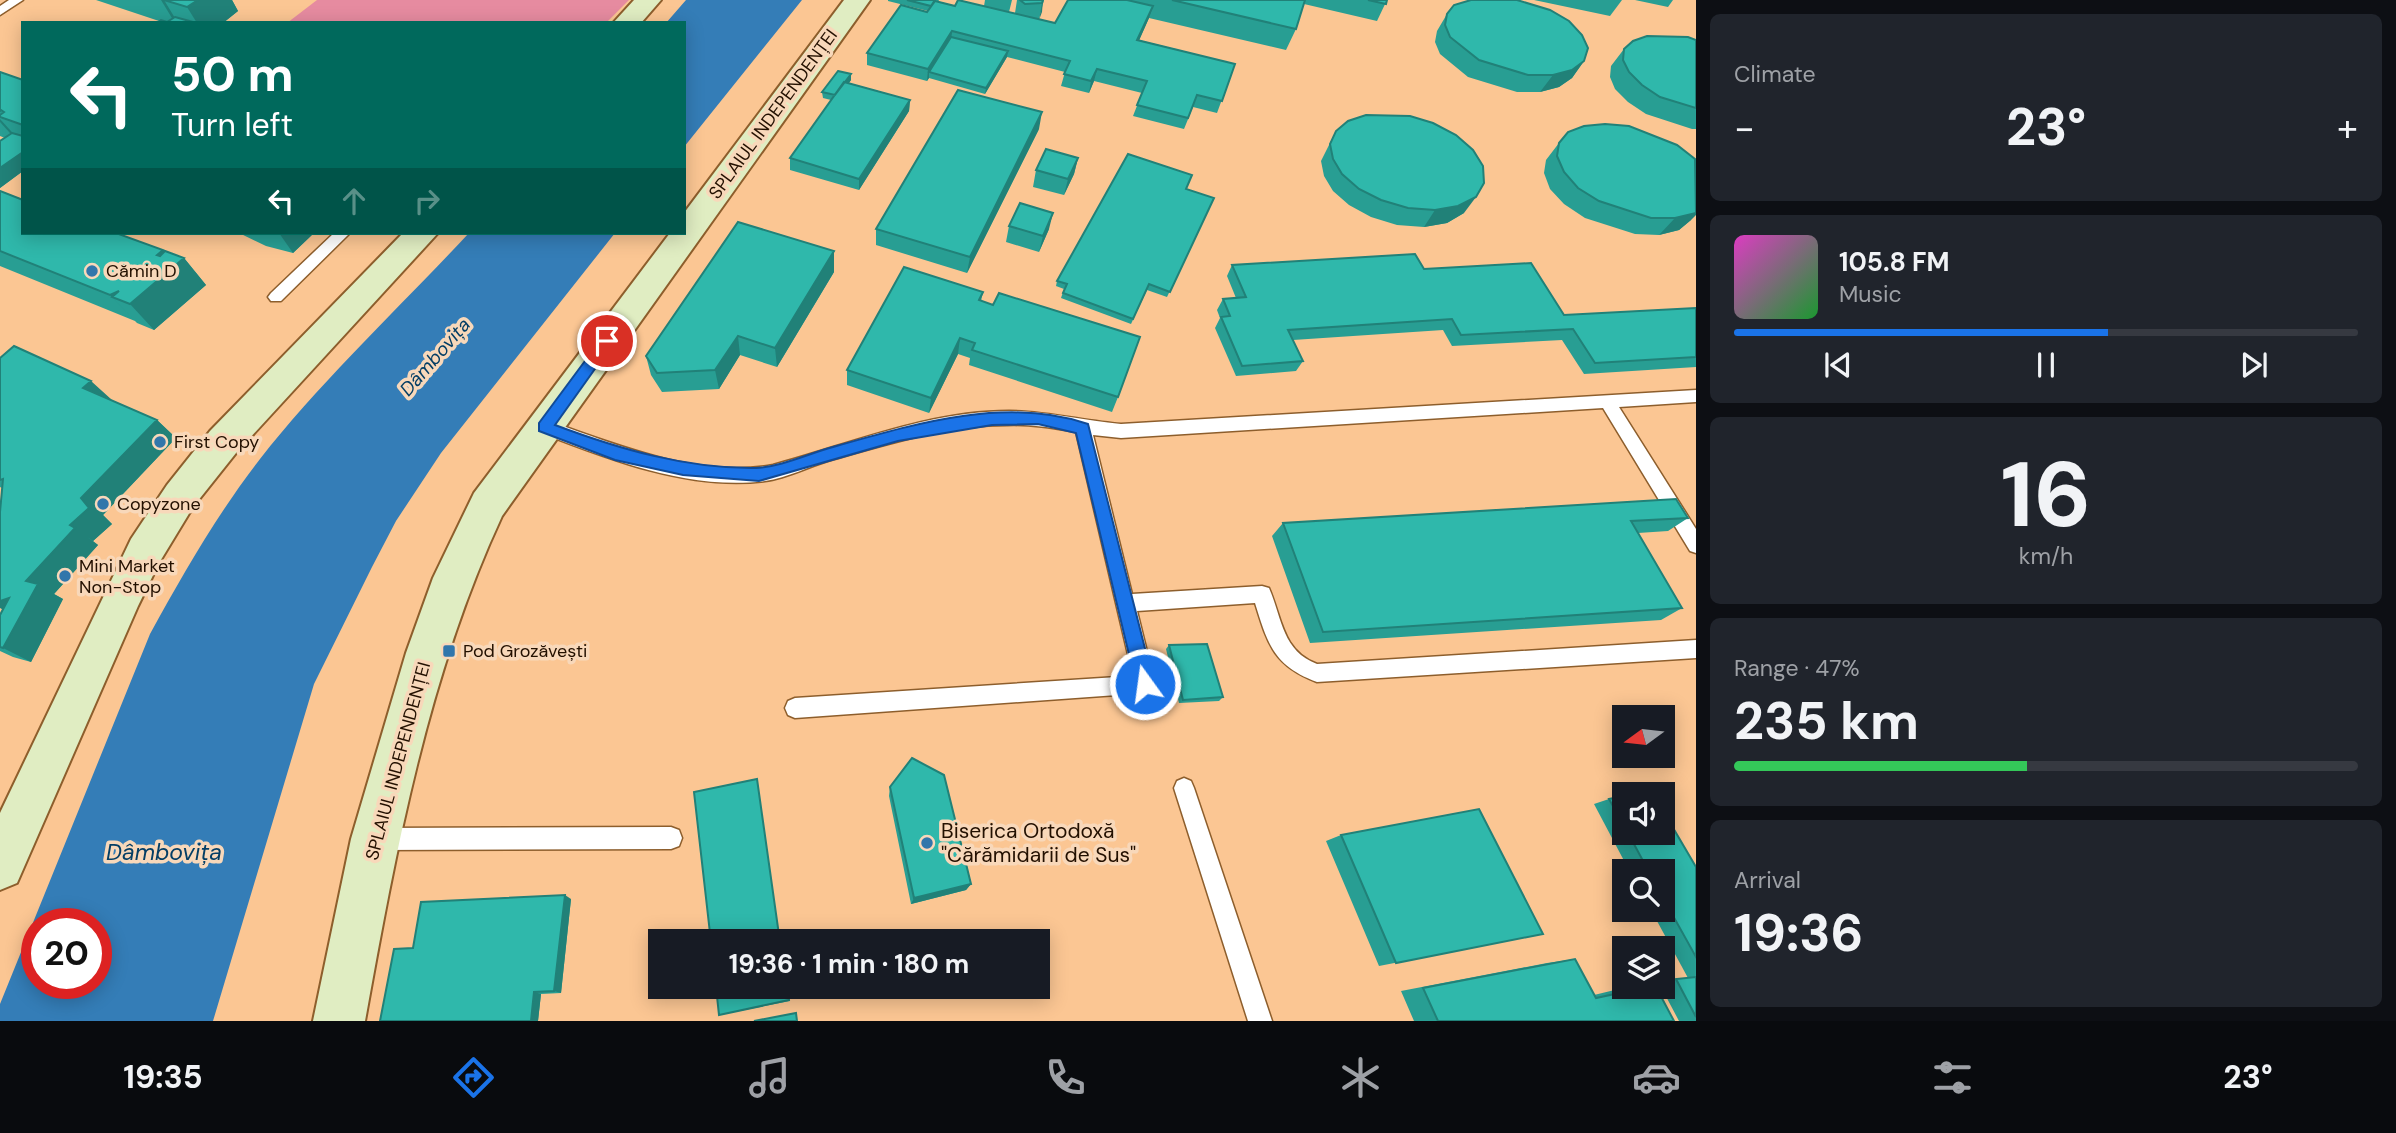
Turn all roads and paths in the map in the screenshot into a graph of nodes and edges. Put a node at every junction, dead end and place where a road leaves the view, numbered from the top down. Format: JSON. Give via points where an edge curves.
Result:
{"nodes":[{"id":1,"x":17,"y":0,"type":"edge"},
{"id":2,"x":648,"y":0,"type":"edge"},
{"id":3,"x":857,"y":0,"type":"edge"},
{"id":4,"x":0,"y":11,"type":"edge"},
{"id":5,"x":628,"y":21,"type":"edge"},
{"id":6,"x":686,"y":234,"type":"edge"},
{"id":7,"x":340,"y":235,"type":"edge"},
{"id":8,"x":420,"y":235,"type":"edge"},
{"id":9,"x":685,"y":235,"type":"edge"},
{"id":10,"x":276,"y":296,"type":"dead end"},
{"id":11,"x":1696,"y":396,"type":"edge"},
{"id":12,"x":1607,"y":401,"type":"junction"},
{"id":13,"x":545,"y":427,"type":"junction"},
{"id":14,"x":1083,"y":428,"type":"junction"},
{"id":15,"x":1696,"y":545,"type":"edge"},
{"id":16,"x":1125,"y":603,"type":"junction"},
{"id":17,"x":1696,"y":649,"type":"edge"},
{"id":18,"x":795,"y":708,"type":"dead end"},
{"id":19,"x":1184,"y":788,"type":"dead end"},
{"id":20,"x":671,"y":838,"type":"dead end"},
{"id":21,"x":374,"y":839,"type":"junction"},
{"id":22,"x":0,"y":866,"type":"edge"},
{"id":23,"x":339,"y":1021,"type":"edge"},
{"id":24,"x":1260,"y":1021,"type":"edge"}],
"edges":[{"from":1,"to":4,"type":"lane"},
{"from":2,"to":5,"type":"main road"},
{"from":3,"to":6,"type":"main road","name":"SPLAIUL INDEPENDENȚEI"},
{"from":7,"to":10,"type":"lane"},
{"from":8,"to":22,"type":"main road","via":[[223,442],[180,496],[121,598]]},
{"from":9,"to":13,"type":"main road","name":"SPLAIUL INDEPENDENȚEI"},
{"from":11,"to":12,"type":"lane"},
{"from":12,"to":14,"type":"lane","via":[[1122,431]]},
{"from":12,"to":15,"type":"lane"},
{"from":13,"to":14,"type":"lane","via":[[615,453],[683,468],[759,474],[898,434],[992,419],[1038,418]]},
{"from":13,"to":21,"type":"main road","name":"SPLAIUL INDEPENDENȚEI","via":[[488,505],[453,578]]},
{"from":14,"to":16,"type":"lane"},
{"from":16,"to":17,"type":"lane","via":[[1262,594],[1280,648],[1294,665],[1317,673]]},
{"from":16,"to":18,"type":"lane","via":[[1145,684]]},
{"from":19,"to":24,"type":"lane"},
{"from":20,"to":21,"type":"lane"},
{"from":21,"to":23,"type":"main road","name":"SPLAIUL INDEPENDENȚEI"}]}
